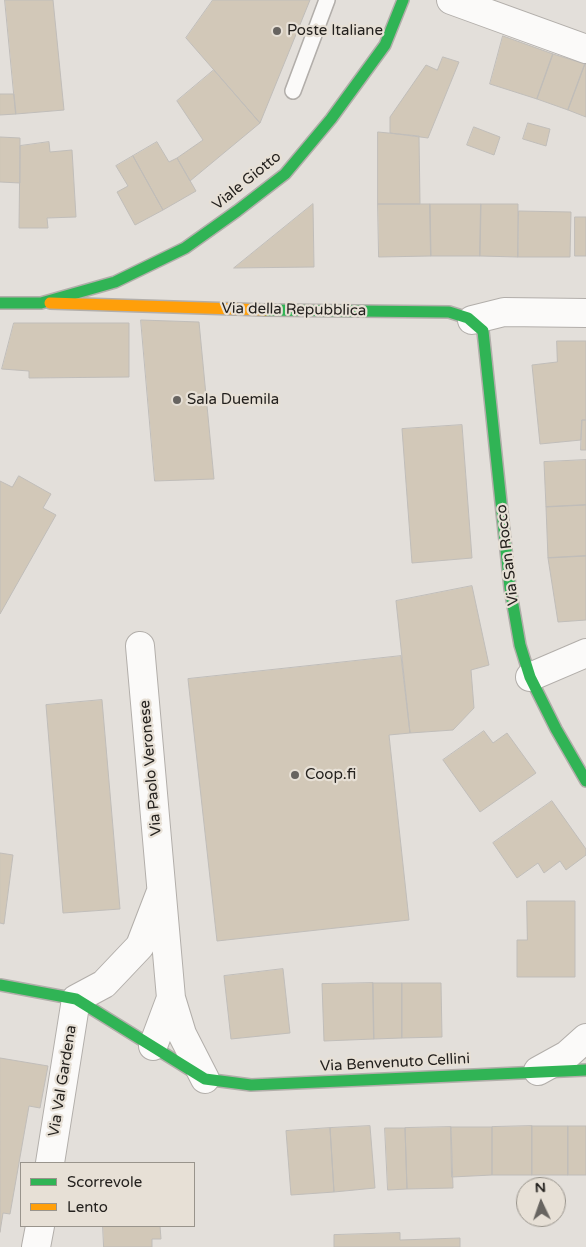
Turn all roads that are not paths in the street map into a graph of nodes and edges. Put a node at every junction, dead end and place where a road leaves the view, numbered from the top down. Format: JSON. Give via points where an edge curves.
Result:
{"nodes":[{"id":1,"x":327,"y":0,"type":"edge"},
{"id":2,"x":403,"y":0,"type":"edge"},
{"id":3,"x":451,"y":0,"type":"edge"},
{"id":4,"x":586,"y":49,"type":"edge"},
{"id":5,"x":293,"y":91,"type":"dead end"},
{"id":6,"x":0,"y":303,"type":"edge"},
{"id":7,"x":41,"y":303,"type":"junction"},
{"id":8,"x":586,"y":312,"type":"edge"},
{"id":9,"x":472,"y":320,"type":"junction"},
{"id":10,"x":140,"y":646,"type":"dead end"},
{"id":11,"x":586,"y":653,"type":"edge"},
{"id":12,"x":530,"y":677,"type":"junction"},
{"id":13,"x":586,"y":781,"type":"edge"},
{"id":14,"x":162,"y":889,"type":"junction"},
{"id":15,"x":0,"y":985,"type":"edge"},
{"id":16,"x":76,"y":998,"type":"junction"},
{"id":17,"x":171,"y":998,"type":"junction"},
{"id":18,"x":586,"y":1038,"type":"edge"},
{"id":19,"x":153,"y":1046,"type":"junction"},
{"id":20,"x":586,"y":1070,"type":"edge"},
{"id":21,"x":538,"y":1071,"type":"junction"},
{"id":22,"x":205,"y":1079,"type":"junction"},
{"id":23,"x":50,"y":1162,"type":"edge"},
{"id":24,"x":40,"y":1227,"type":"edge"},
{"id":25,"x":36,"y":1247,"type":"edge"}],
"edges":[{"from":1,"to":5,"type":"lane"},
{"from":2,"to":7,"type":"street","name":"Viale Giotto","via":[[385,45],[331,120],[284,174],[184,248],[115,282]]},
{"from":3,"to":4,"type":"street"},
{"from":6,"to":7,"type":"street","name":"Via della Repubblica"},
{"from":7,"to":9,"type":"street","name":"Via della Repubblica","via":[[309,312],[449,312]]},
{"from":8,"to":9,"type":"street","via":[[504,312]]},
{"from":9,"to":12,"type":"street","name":"Via San Rocco","via":[[483,331],[510,588],[520,645]]},
{"from":10,"to":14,"type":"street","name":"Via Paolo Veronese"},
{"from":11,"to":12,"type":"street"},
{"from":12,"to":13,"type":"street","name":"Via San Rocco"},
{"from":14,"to":16,"type":"street","name":"Via Paolo Veronese","via":[[140,946],[104,984]]},
{"from":14,"to":17,"type":"street","name":"Via Paolo Veronese"},
{"from":15,"to":16,"type":"street"},
{"from":16,"to":19,"type":"street"},
{"from":16,"to":23,"type":"street","name":"Via Val Gardena"},
{"from":17,"to":19,"type":"street","name":"Via Paolo Veronese"},
{"from":17,"to":22,"type":"street","name":"Via Paolo Veronese","via":[[182,1034]]},
{"from":18,"to":21,"type":"street","via":[[567,1055]]},
{"from":19,"to":22,"type":"street"},
{"from":20,"to":21,"type":"street","name":"Via Benvenuto Cellini"},
{"from":21,"to":22,"type":"street","name":"Via Benvenuto Cellini","via":[[250,1085]]},
{"from":24,"to":25,"type":"street"}]}
